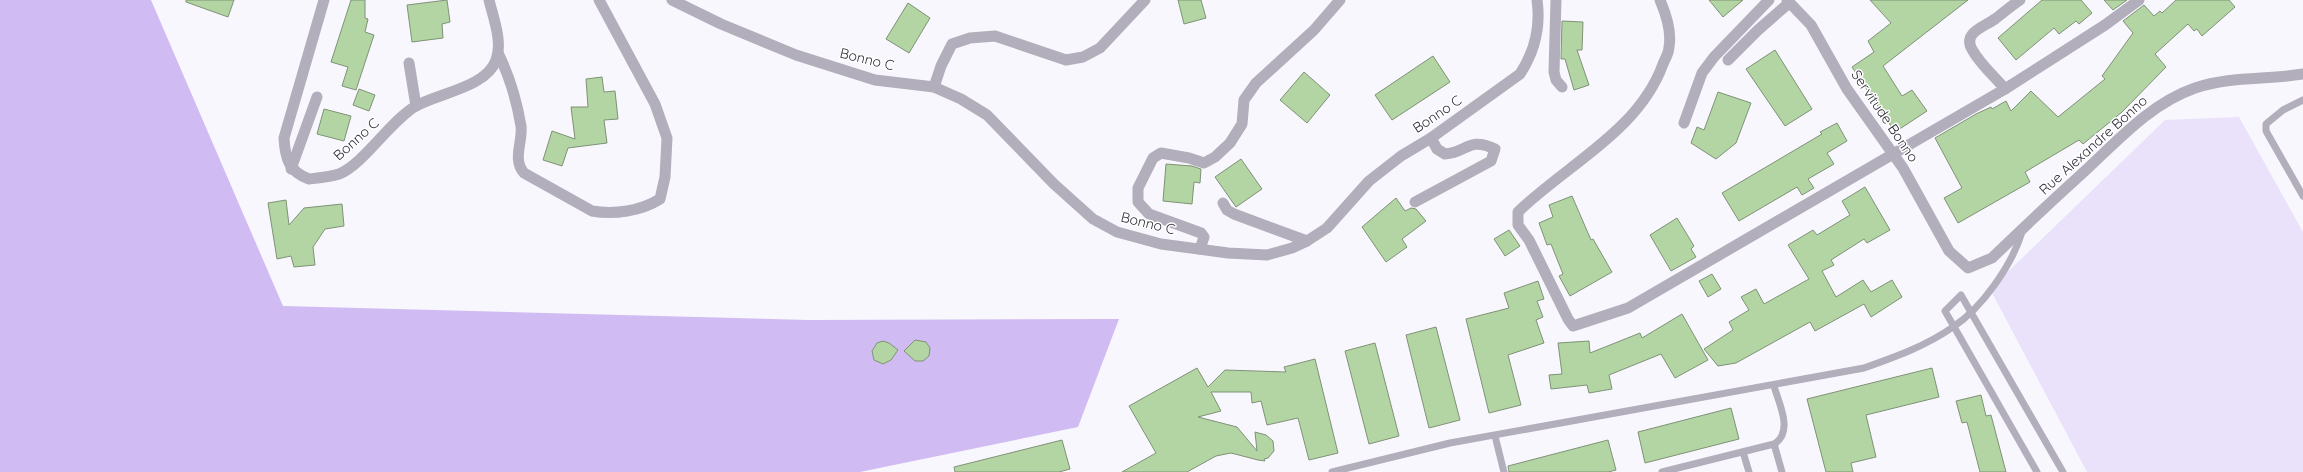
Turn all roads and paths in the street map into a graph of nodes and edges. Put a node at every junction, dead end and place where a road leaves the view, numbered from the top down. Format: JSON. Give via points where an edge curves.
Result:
{"nodes":[{"id":1,"x":324,"y":0,"type":"edge"},
{"id":2,"x":489,"y":0,"type":"edge"},
{"id":3,"x":599,"y":0,"type":"edge"},
{"id":4,"x":672,"y":0,"type":"edge"},
{"id":5,"x":1146,"y":0,"type":"edge"},
{"id":6,"x":1340,"y":0,"type":"edge"},
{"id":7,"x":1538,"y":0,"type":"edge"},
{"id":8,"x":1556,"y":0,"type":"edge"},
{"id":9,"x":1660,"y":0,"type":"edge"},
{"id":10,"x":1769,"y":0,"type":"edge"},
{"id":11,"x":2020,"y":0,"type":"edge"},
{"id":12,"x":2139,"y":0,"type":"edge"},
{"id":13,"x":1788,"y":2,"type":"edge"},
{"id":14,"x":498,"y":53,"type":"junction"},
{"id":15,"x":1728,"y":60,"type":"dead end"},
{"id":16,"x":409,"y":63,"type":"dead end"},
{"id":17,"x":2303,"y":74,"type":"edge"},
{"id":18,"x":934,"y":87,"type":"junction"},
{"id":19,"x":1562,"y":87,"type":"dead end"},
{"id":20,"x":2005,"y":89,"type":"junction"},
{"id":21,"x":317,"y":97,"type":"dead end"},
{"id":22,"x":2303,"y":100,"type":"edge"},
{"id":23,"x":416,"y":106,"type":"junction"},
{"id":24,"x":1684,"y":123,"type":"dead end"},
{"id":25,"x":1431,"y":138,"type":"junction"},
{"id":26,"x":1892,"y":156,"type":"junction"},
{"id":27,"x":291,"y":169,"type":"junction"},
{"id":28,"x":2303,"y":196,"type":"edge"},
{"id":29,"x":1415,"y":202,"type":"dead end"},
{"id":30,"x":1222,"y":203,"type":"dead end"},
{"id":31,"x":2023,"y":229,"type":"junction"},
{"id":32,"x":1307,"y":241,"type":"junction"},
{"id":33,"x":1200,"y":249,"type":"junction"},
{"id":34,"x":1949,"y":251,"type":"joint"},
{"id":35,"x":1971,"y":312,"type":"junction"},
{"id":36,"x":1954,"y":327,"type":"junction"},
{"id":37,"x":1774,"y":386,"type":"junction"},
{"id":38,"x":1495,"y":436,"type":"junction"},
{"id":39,"x":1774,"y":444,"type":"junction"},
{"id":40,"x":1743,"y":452,"type":"junction"},
{"id":41,"x":1332,"y":472,"type":"edge"},
{"id":42,"x":1504,"y":472,"type":"edge"},
{"id":43,"x":1662,"y":472,"type":"edge"},
{"id":44,"x":1749,"y":472,"type":"edge"},
{"id":45,"x":1782,"y":472,"type":"edge"},
{"id":46,"x":2037,"y":472,"type":"edge"},
{"id":47,"x":2063,"y":472,"type":"edge"}],
"edges":[{"from":1,"to":27,"type":"street","via":[[284,138],[285,155]]},
{"from":2,"to":14,"type":"street"},
{"from":3,"to":14,"type":"street","via":[[655,104],[667,138],[665,177],[660,199],[650,205],[604,213],[592,211],[524,173],[519,168],[518,159],[521,127],[509,78]]},
{"from":4,"to":18,"type":"street","name":"Bonno C","via":[[721,24],[796,54],[874,79]]},
{"from":5,"to":18,"type":"street","via":[[1100,48],[1083,57],[1066,60],[995,36],[970,38],[952,44],[940,66]]},
{"from":6,"to":33,"type":"street","via":[[1314,30],[1256,83],[1244,100],[1242,124],[1230,143],[1215,157],[1204,163],[1168,153],[1161,153],[1153,158],[1138,188],[1138,202],[1149,214],[1201,233],[1204,237]]},
{"from":7,"to":25,"type":"street","name":"Bonno C","via":[[1537,40],[1530,59],[1520,74]]},
{"from":8,"to":19,"type":"street","via":[[1554,72]]},
{"from":9,"to":26,"type":"street","via":[[1668,17],[1669,47],[1659,76],[1636,111],[1518,212],[1518,224],[1529,240],[1573,326],[1628,308],[1816,197]]},
{"from":10,"to":24,"type":"street","via":[[1702,73]]},
{"from":11,"to":20,"type":"street","via":[[1971,35],[1972,51]]},
{"from":12,"to":20,"type":"street","via":[[2105,25]]},
{"from":13,"to":15,"type":"street","name":"Servitude Bonno"},
{"from":13,"to":26,"type":"street","name":"Servitude Bonno","via":[[1811,25],[1847,89]]},
{"from":14,"to":23,"type":"street","name":"Bonno C","via":[[493,66],[478,80]]},
{"from":16,"to":23,"type":"street"},
{"from":17,"to":31,"type":"street","name":"Rue Alexandre Bonno","via":[[2225,81],[2197,87],[2155,107]]},
{"from":18,"to":33,"type":"street","name":"Bonno C","via":[[961,99],[987,115],[1054,184],[1093,219],[1117,232],[1161,244]]},
{"from":20,"to":26,"type":"street"},
{"from":21,"to":27,"type":"street"},
{"from":22,"to":28,"type":"lane","via":[[2283,110],[2266,124],[2266,131]]},
{"from":23,"to":27,"type":"street","name":"Bonno C","via":[[340,174],[309,179],[301,177]]},
{"from":25,"to":29,"type":"street","via":[[1437,149],[1446,154],[1473,144],[1486,145],[1495,149],[1495,152],[1491,162]]},
{"from":25,"to":32,"type":"street","name":"Bonno C","via":[[1401,156],[1369,181],[1326,228]]},
{"from":26,"to":34,"type":"street","name":"Servitude Bonno","via":[[1903,168]]},
{"from":30,"to":32,"type":"street","via":[[1234,214]]},
{"from":31,"to":34,"type":"street","name":"Rue Alexandre Bonno","via":[[1992,258],[1968,268]]},
{"from":31,"to":35,"type":"lane","via":[[2001,276]]},
{"from":32,"to":33,"type":"street","name":"Bonno C","via":[[1268,255]]},
{"from":35,"to":36,"type":"lane"},
{"from":35,"to":36,"type":"lane","via":[[1961,295],[1945,311]]},
{"from":35,"to":47,"type":"lane"},
{"from":36,"to":37,"type":"lane","via":[[1900,355],[1864,368]]},
{"from":36,"to":46,"type":"lane"},
{"from":37,"to":38,"type":"lane"},
{"from":37,"to":39,"type":"lane","via":[[1786,432],[1782,440]]},
{"from":38,"to":41,"type":"lane","via":[[1405,453]]},
{"from":38,"to":42,"type":"lane"},
{"from":39,"to":40,"type":"lane"},
{"from":39,"to":45,"type":"lane"},
{"from":40,"to":43,"type":"lane"},
{"from":40,"to":44,"type":"lane"}]}
